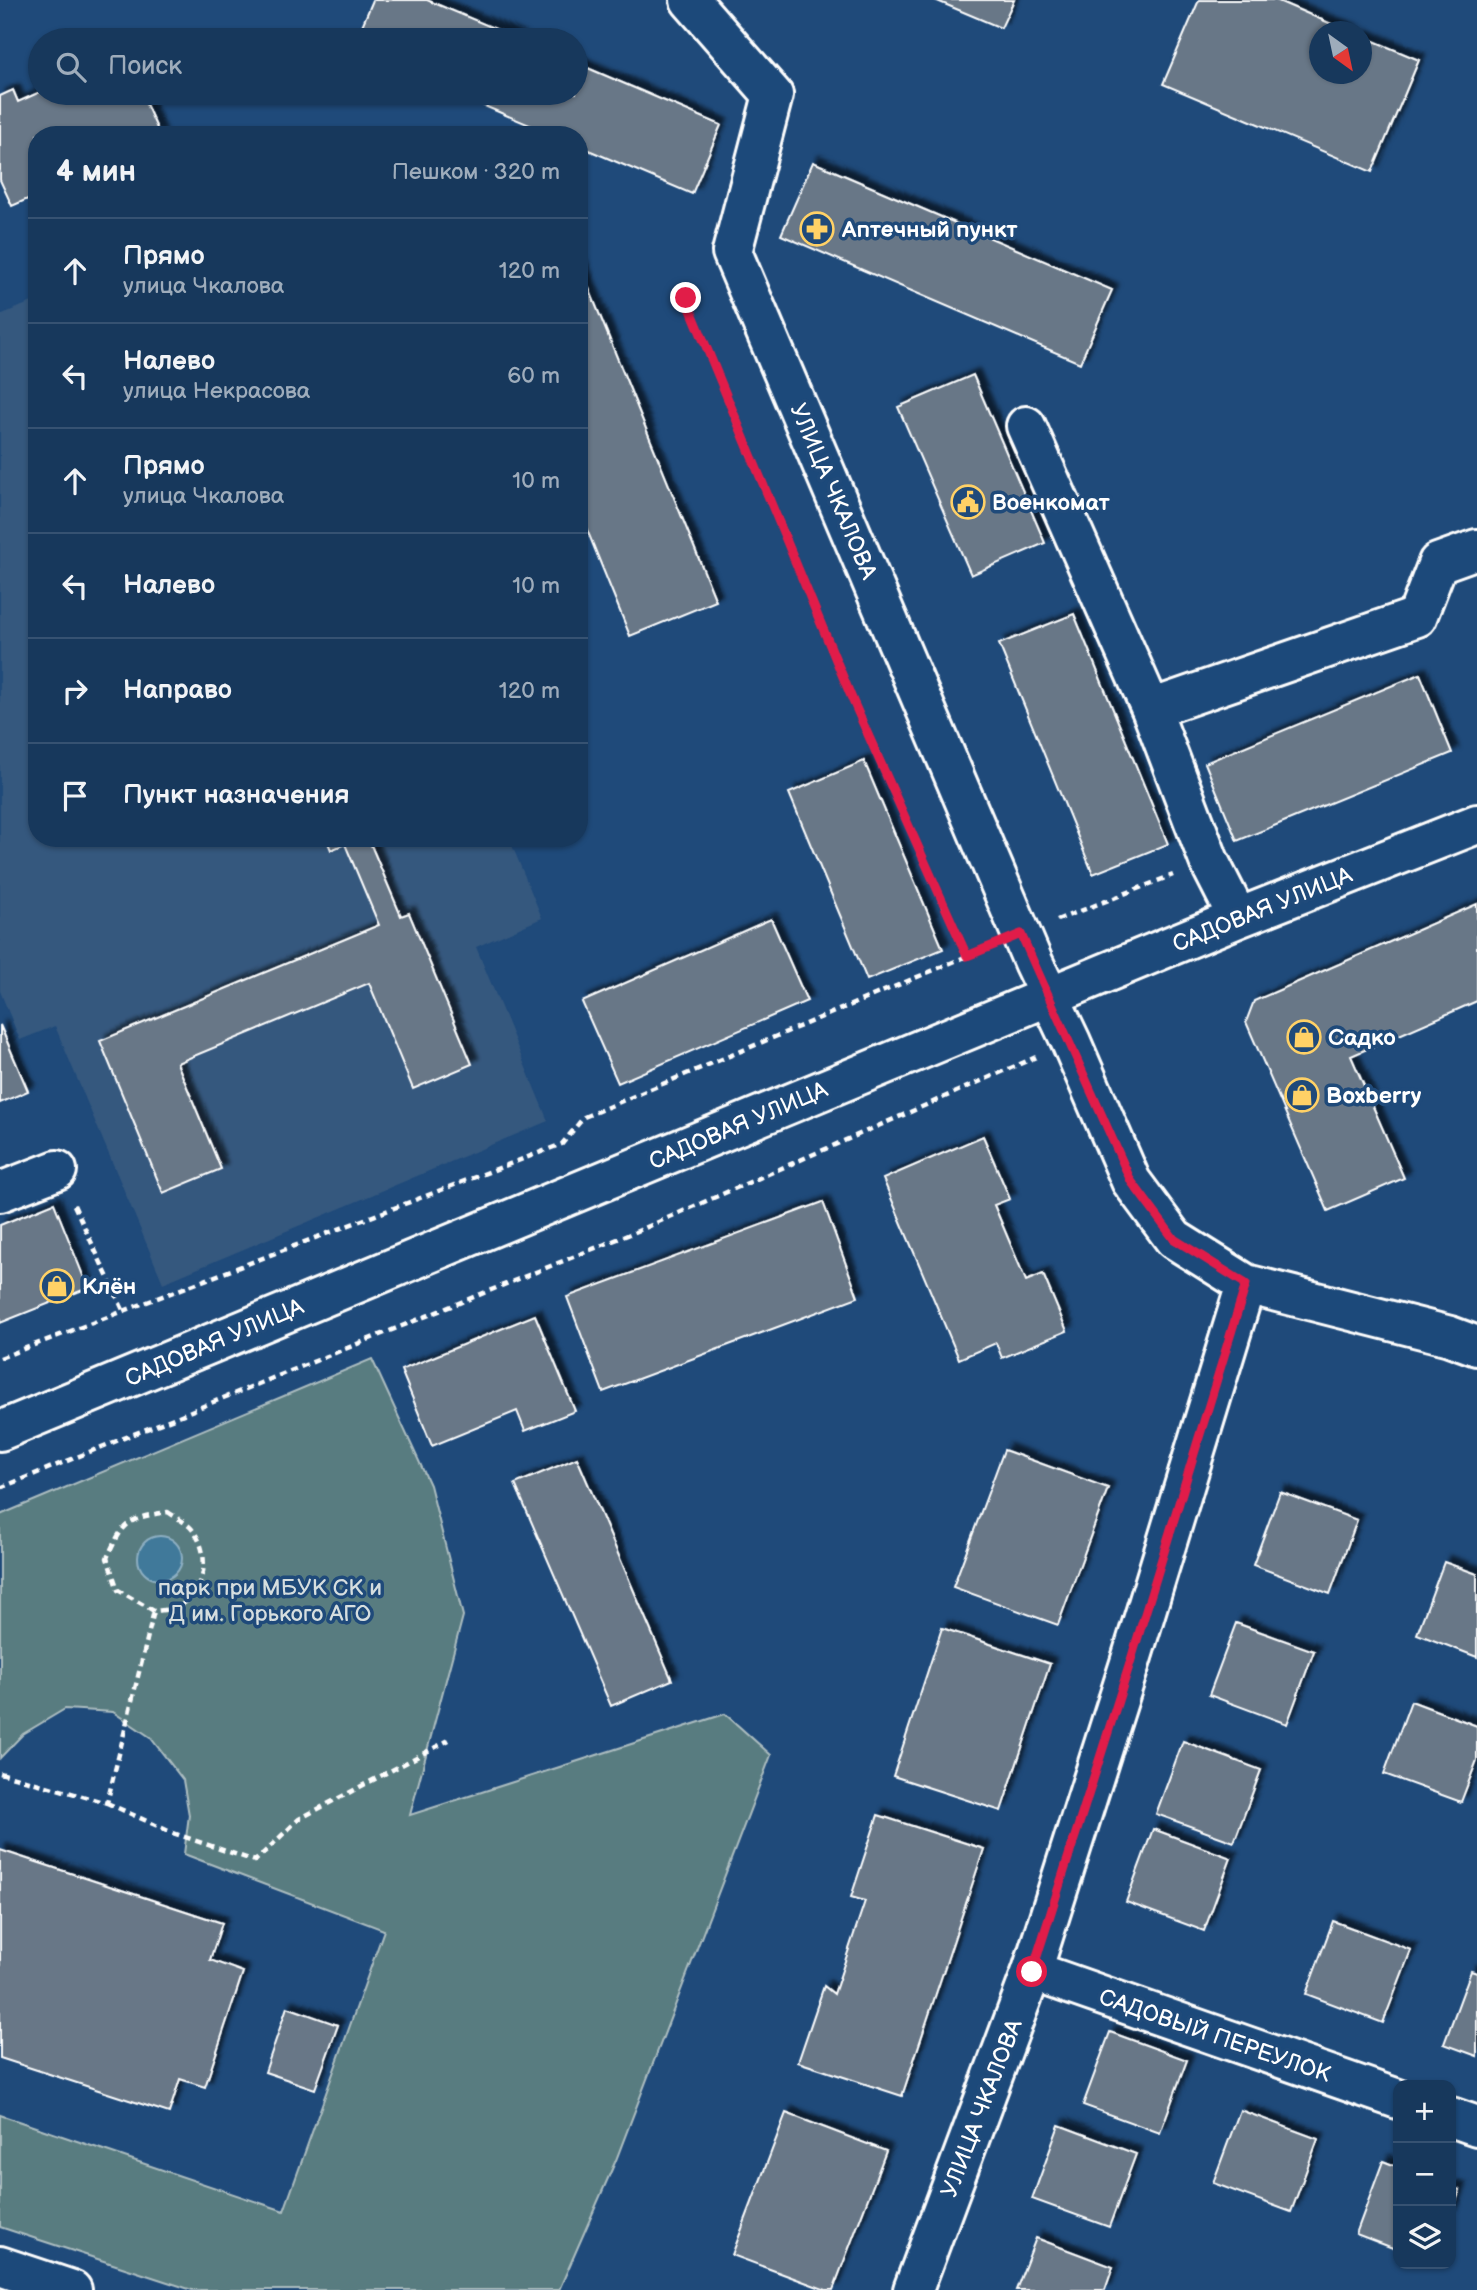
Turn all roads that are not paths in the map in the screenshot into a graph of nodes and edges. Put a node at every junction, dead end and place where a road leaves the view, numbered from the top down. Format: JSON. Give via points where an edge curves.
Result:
{"nodes":[{"id":1,"x":690,"y":0,"type":"edge"},
{"id":2,"x":1026,"y":426,"type":"dead end"},
{"id":3,"x":1477,"y":550,"type":"edge"},
{"id":4,"x":1151,"y":709,"type":"junction"},
{"id":5,"x":1477,"y":824,"type":"edge"},
{"id":6,"x":1238,"y":918,"type":"junction"},
{"id":7,"x":1050,"y":996,"type":"junction"},
{"id":8,"x":57,"y":1170,"type":"road end"},
{"id":9,"x":0,"y":1192,"type":"edge"},
{"id":10,"x":1246,"y":1284,"type":"junction"},
{"id":11,"x":1477,"y":1346,"type":"edge"},
{"id":12,"x":0,"y":1432,"type":"edge"},
{"id":13,"x":1032,"y":1972,"type":"junction"},
{"id":14,"x":1393,"y":2097,"type":"edge"},
{"id":15,"x":1456,"y":2119,"type":"edge"},
{"id":16,"x":1477,"y":2126,"type":"edge"},
{"id":17,"x":0,"y":2266,"type":"edge"},
{"id":18,"x":72,"y":2290,"type":"edge"},
{"id":19,"x":913,"y":2290,"type":"edge"}],
"edges":[{"from":1,"to":7,"type":"street","name":"УЛИЦА ЧКАЛОВА","via":[[773,95],[732,252]]},
{"from":2,"to":4,"type":"street"},
{"from":3,"to":4,"type":"street","via":[[1438,563],[1417,618]]},
{"from":4,"to":6,"type":"street","via":[[1209,860]]},
{"from":5,"to":6,"type":"street","name":"САДОВАЯ УЛИЦА"},
{"from":6,"to":7,"type":"street","name":"САДОВАЯ УЛИЦА"},
{"from":7,"to":10,"type":"street","name":"УЛИЦА ЧКАЛОВА","via":[[1131,1181],[1174,1239]]},
{"from":7,"to":12,"type":"street","name":"САДОВАЯ УЛИЦА"},
{"from":8,"to":9,"type":"street"},
{"from":10,"to":11,"type":"street","name":"УЛИЦА ЧКАЛОВА"},
{"from":10,"to":13,"type":"street","name":"УЛИЦА ЧКАЛОВА"},
{"from":13,"to":14,"type":"street","name":"САДОВЫЙ ПЕРЕУЛОК"},
{"from":13,"to":19,"type":"street","name":"УЛИЦА ЧКАЛОВА"},
{"from":15,"to":16,"type":"street"},
{"from":17,"to":18,"type":"street"}]}
